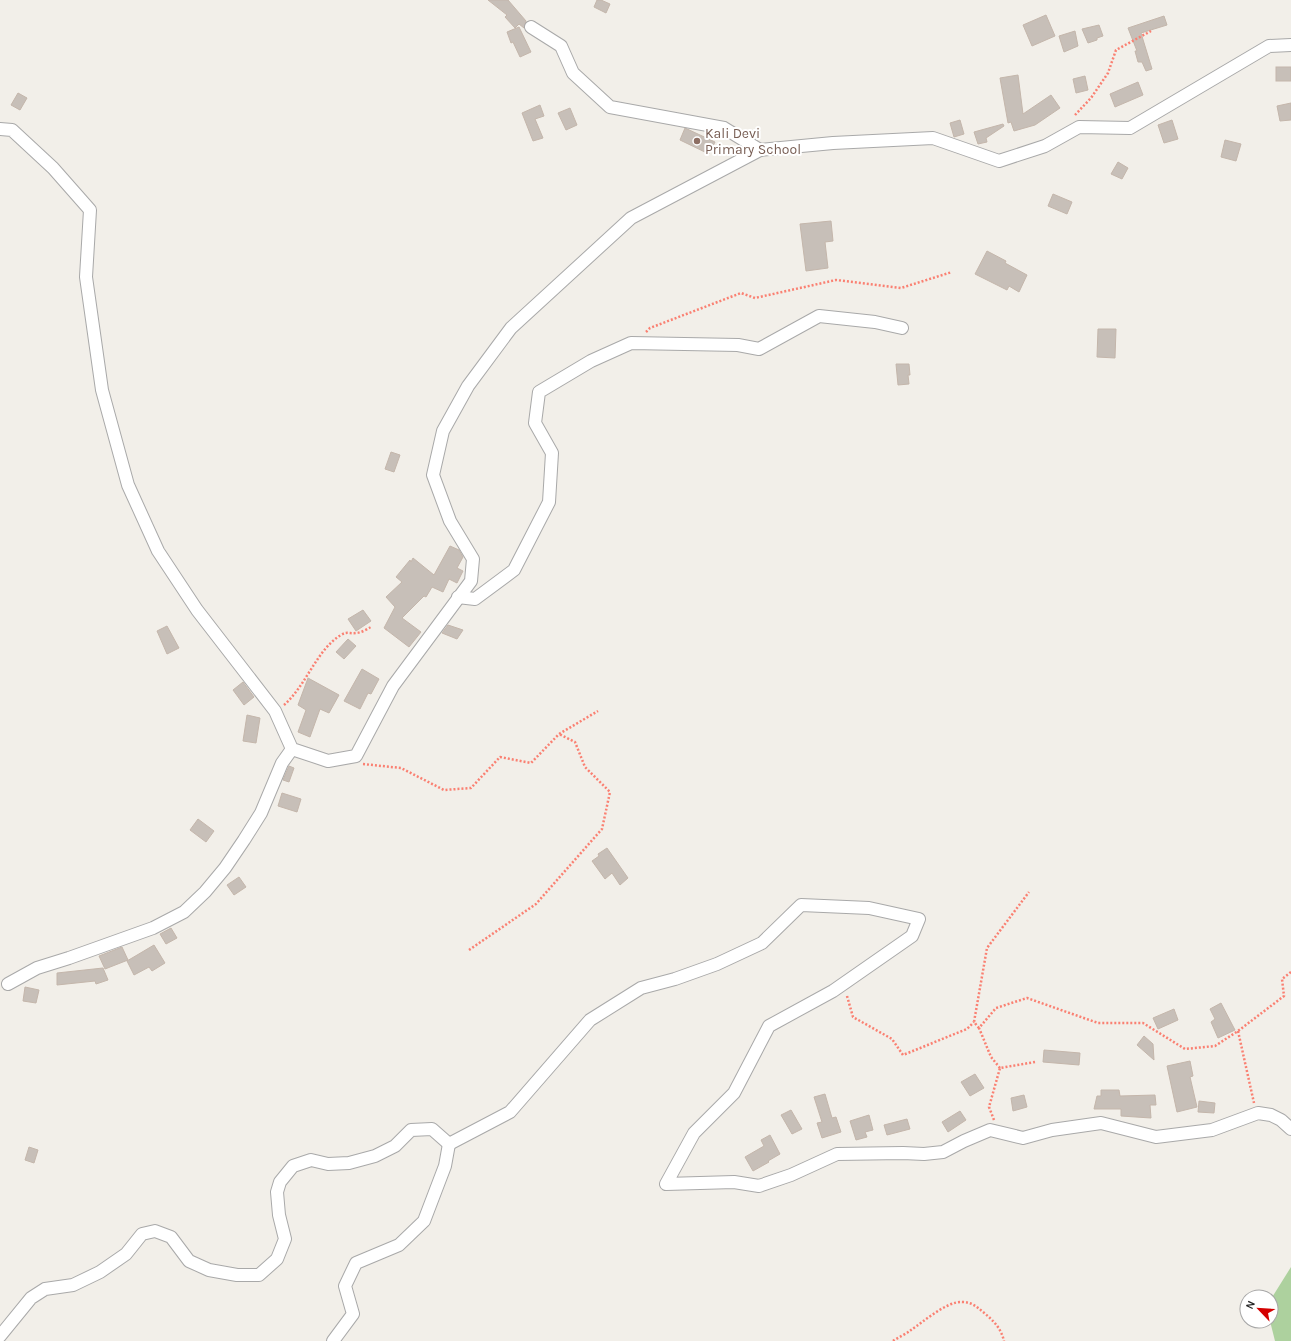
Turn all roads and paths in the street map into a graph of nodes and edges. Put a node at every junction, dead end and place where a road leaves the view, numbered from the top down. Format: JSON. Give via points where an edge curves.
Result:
{"nodes":[{"id":1,"x":531,"y":27,"type":"dead end"},
{"id":2,"x":1151,"y":31,"type":"dead end"},
{"id":3,"x":1291,"y":45,"type":"edge"},
{"id":4,"x":1071,"y":119,"type":"dead end"},
{"id":5,"x":0,"y":129,"type":"edge"},
{"id":6,"x":760,"y":150,"type":"junction"},
{"id":7,"x":952,"y":272,"type":"dead end"},
{"id":8,"x":902,"y":328,"type":"dead end"},
{"id":9,"x":637,"y":343,"type":"junction"},
{"id":10,"x":458,"y":597,"type":"junction"},
{"id":11,"x":371,"y":627,"type":"dead end"},
{"id":12,"x":276,"y":711,"type":"junction"},
{"id":13,"x":598,"y":711,"type":"dead end"},
{"id":14,"x":559,"y":734,"type":"junction"},
{"id":15,"x":292,"y":749,"type":"junction"},
{"id":16,"x":356,"y":756,"type":"junction"},
{"id":17,"x":1029,"y":892,"type":"dead end"},
{"id":18,"x":469,"y":950,"type":"dead end"},
{"id":19,"x":1291,"y":972,"type":"edge"},
{"id":20,"x":8,"y":984,"type":"dead end"},
{"id":21,"x":843,"y":984,"type":"junction"},
{"id":22,"x":974,"y":1022,"type":"junction"},
{"id":23,"x":979,"y":1028,"type":"junction"},
{"id":24,"x":1238,"y":1031,"type":"junction"},
{"id":25,"x":1035,"y":1062,"type":"dead end"},
{"id":26,"x":1000,"y":1068,"type":"junction"},
{"id":27,"x":1255,"y":1114,"type":"junction"},
{"id":28,"x":1291,"y":1129,"type":"edge"},
{"id":29,"x":998,"y":1132,"type":"junction"},
{"id":30,"x":449,"y":1144,"type":"junction"},
{"id":31,"x":0,"y":1336,"type":"edge"},
{"id":32,"x":333,"y":1341,"type":"edge"},
{"id":33,"x":893,"y":1341,"type":"edge"},
{"id":34,"x":1004,"y":1341,"type":"edge"}],
"edges":[{"from":1,"to":6,"type":"street","via":[[561,46],[572,73],[610,107],[724,128]]},
{"from":2,"to":4,"type":"path","via":[[1116,50],[1108,73],[1091,98]]},
{"from":3,"to":6,"type":"street","via":[[1269,46],[1130,128],[1079,127],[1045,146],[999,161],[933,138],[833,142]]},
{"from":5,"to":12,"type":"street","via":[[12,130],[53,168],[90,210],[86,277],[102,390],[128,485],[158,551],[198,610]]},
{"from":6,"to":10,"type":"street","via":[[631,218],[511,328],[468,386],[443,431],[433,475],[450,521],[472,559],[471,581]]},
{"from":7,"to":9,"type":"path","via":[[901,288],[836,280],[755,298],[741,293],[650,328]]},
{"from":8,"to":9,"type":"street","via":[[875,322],[819,316],[759,349],[738,344]]},
{"from":9,"to":10,"type":"street","via":[[591,361],[539,392],[534,423],[552,453],[549,502],[514,570],[475,599]]},
{"from":10,"to":16,"type":"street","via":[[393,686]]},
{"from":11,"to":12,"type":"path","via":[[357,634],[348,632],[341,635],[329,646],[293,695]]},
{"from":12,"to":15,"type":"street"},
{"from":13,"to":14,"type":"path"},
{"from":14,"to":16,"type":"path","via":[[530,763],[500,757],[471,788],[444,790],[401,768],[360,764]]},
{"from":14,"to":18,"type":"path","via":[[575,742],[585,767],[610,792],[602,829],[536,904]]},
{"from":15,"to":16,"type":"street","via":[[328,761]]},
{"from":15,"to":20,"type":"street","via":[[282,763],[261,813],[244,840],[225,868],[184,912],[153,928],[37,968]]},
{"from":17,"to":22,"type":"path","via":[[987,948]]},
{"from":19,"to":24,"type":"path","via":[[1282,979],[1284,996]]},
{"from":21,"to":22,"type":"path","via":[[853,1017],[892,1039],[903,1055],[967,1029]]},
{"from":21,"to":29,"type":"street","via":[[769,1026],[734,1093],[694,1133],[666,1184],[734,1182],[759,1186],[837,1154],[944,1152],[990,1130]]},
{"from":21,"to":30,"type":"street","via":[[912,936],[919,920],[869,908],[801,905],[762,944],[710,967],[641,988],[590,1020],[510,1112]]},
{"from":22,"to":23,"type":"path"},
{"from":23,"to":24,"type":"path","via":[[996,1008],[1027,998],[1098,1023],[1143,1023],[1185,1049],[1215,1046]]},
{"from":23,"to":26,"type":"path","via":[[991,1057]]},
{"from":24,"to":27,"type":"path"},
{"from":25,"to":26,"type":"path"},
{"from":26,"to":29,"type":"path","via":[[989,1107]]},
{"from":27,"to":28,"type":"street","via":[[1271,1115]]},
{"from":27,"to":29,"type":"street","via":[[1212,1130],[1156,1137],[1101,1123],[1052,1130],[1023,1138]]},
{"from":30,"to":31,"type":"street","via":[[432,1129],[411,1130],[396,1146],[375,1156],[349,1163],[328,1164],[312,1160],[292,1166],[280,1182],[277,1192],[285,1239],[277,1259],[259,1276],[210,1270],[189,1261],[171,1238],[155,1231],[142,1234],[126,1254],[100,1272],[73,1285],[45,1289],[31,1298]]},
{"from":30,"to":32,"type":"street","via":[[445,1166],[424,1221],[399,1245],[356,1263],[345,1286],[353,1314]]},
{"from":33,"to":34,"type":"path","via":[[945,1307],[960,1302],[974,1304],[988,1315],[1000,1329]]}]}
